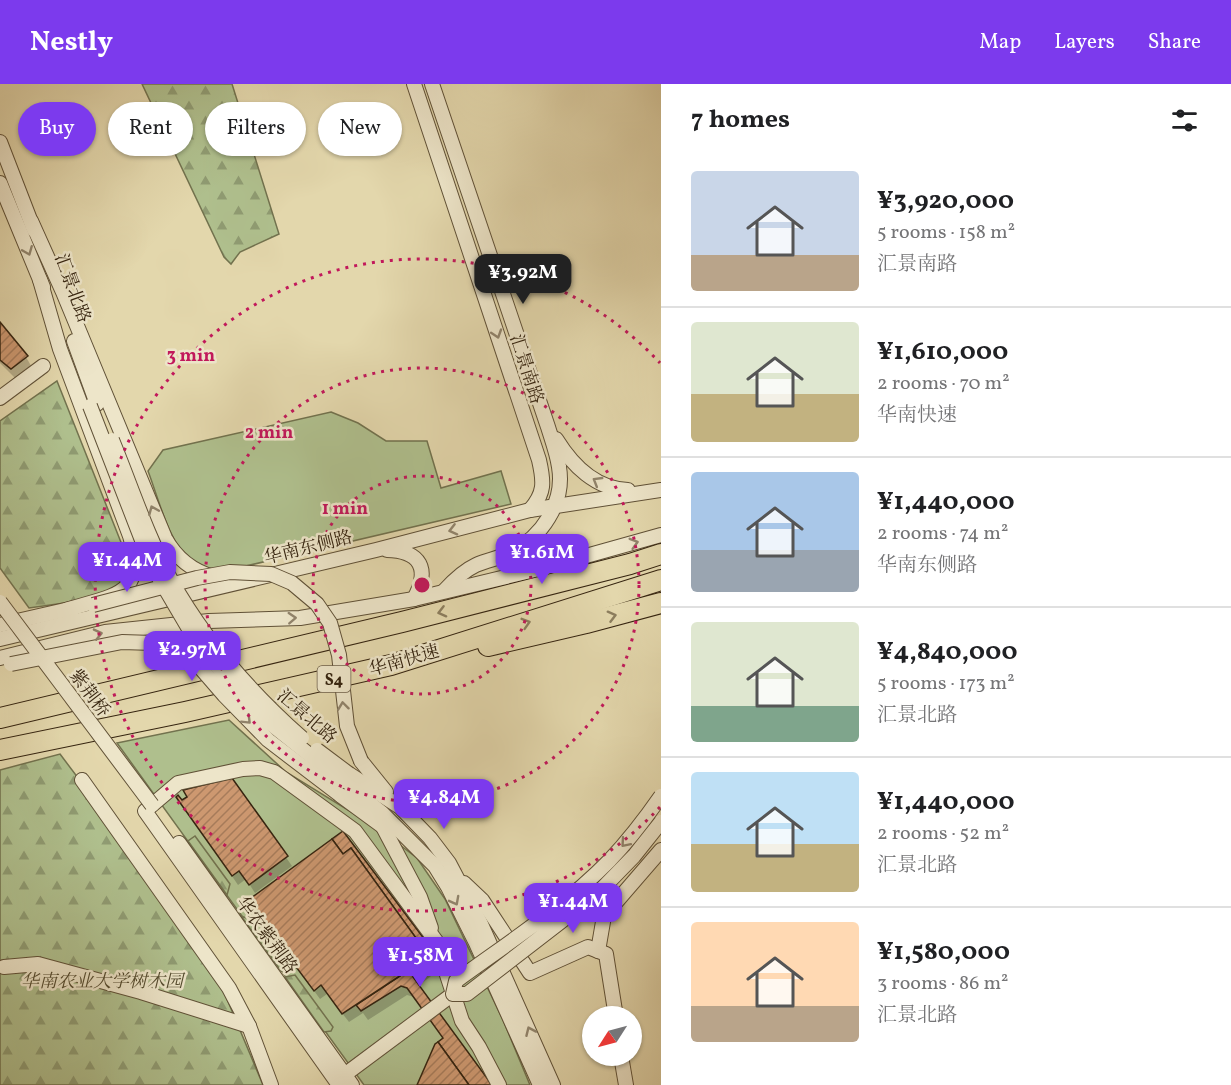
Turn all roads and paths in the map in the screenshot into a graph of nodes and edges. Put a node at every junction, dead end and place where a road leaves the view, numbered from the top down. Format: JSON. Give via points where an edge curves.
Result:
{"nodes":[{"id":1,"x":414,"y":84,"type":"edge"},
{"id":2,"x":432,"y":84,"type":"edge"},
{"id":3,"x":0,"y":142,"type":"edge"},
{"id":4,"x":0,"y":183,"type":"edge"},
{"id":5,"x":468,"y":193,"type":"junction"},
{"id":6,"x":452,"y":199,"type":"junction"},
{"id":7,"x":32,"y":221,"type":"junction"},
{"id":8,"x":40,"y":280,"type":"junction"},
{"id":9,"x":43,"y":366,"type":"dead end"},
{"id":10,"x":0,"y":398,"type":"edge"},
{"id":11,"x":93,"y":405,"type":"junction"},
{"id":12,"x":548,"y":427,"type":"junction"},
{"id":13,"x":657,"y":491,"type":"edge"},
{"id":14,"x":555,"y":505,"type":"junction"},
{"id":15,"x":530,"y":510,"type":"junction"},
{"id":16,"x":661,"y":535,"type":"edge"},
{"id":17,"x":376,"y":550,"type":"junction"},
{"id":18,"x":661,"y":554,"type":"edge"},
{"id":19,"x":262,"y":577,"type":"junction"},
{"id":20,"x":661,"y":580,"type":"edge"},
{"id":21,"x":442,"y":592,"type":"junction"},
{"id":22,"x":414,"y":599,"type":"junction"},
{"id":23,"x":0,"y":602,"type":"edge"},
{"id":24,"x":661,"y":603,"type":"edge"},
{"id":25,"x":66,"y":610,"type":"junction"},
{"id":26,"x":0,"y":616,"type":"edge"},
{"id":27,"x":0,"y":625,"type":"edge"},
{"id":28,"x":0,"y":639,"type":"edge"},
{"id":29,"x":4,"y":663,"type":"edge"},
{"id":30,"x":391,"y":665,"type":"junction"},
{"id":31,"x":101,"y":693,"type":"junction"},
{"id":32,"x":0,"y":711,"type":"edge"},
{"id":33,"x":185,"y":712,"type":"junction"},
{"id":34,"x":0,"y":718,"type":"edge"},
{"id":35,"x":0,"y":750,"type":"edge"},
{"id":36,"x":0,"y":761,"type":"edge"},
{"id":37,"x":82,"y":780,"type":"dead end"},
{"id":38,"x":344,"y":783,"type":"junction"},
{"id":39,"x":661,"y":796,"type":"edge"},
{"id":40,"x":400,"y":807,"type":"junction"},
{"id":41,"x":148,"y":808,"type":"junction"},
{"id":42,"x":661,"y":822,"type":"edge"},
{"id":43,"x":383,"y":827,"type":"junction"},
{"id":44,"x":661,"y":850,"type":"edge"},
{"id":45,"x":422,"y":853,"type":"junction"},
{"id":46,"x":458,"y":878,"type":"junction"},
{"id":47,"x":436,"y":941,"type":"junction"},
{"id":48,"x":598,"y":951,"type":"junction"},
{"id":49,"x":4,"y":967,"type":"dead end"},
{"id":50,"x":453,"y":994,"type":"junction"},
{"id":51,"x":614,"y":1006,"type":"edge"},
{"id":52,"x":249,"y":1026,"type":"junction"},
{"id":53,"x":623,"y":1066,"type":"edge"},
{"id":54,"x":341,"y":1082,"type":"edge"},
{"id":55,"x":271,"y":1085,"type":"edge"},
{"id":56,"x":499,"y":1085,"type":"edge"},
{"id":57,"x":540,"y":1085,"type":"edge"},
{"id":58,"x":553,"y":1085,"type":"edge"},
{"id":59,"x":626,"y":1085,"type":"edge"}],
"edges":[{"from":1,"to":6,"type":"street","name":"汇景南路"},
{"from":2,"to":5,"type":"street","name":"汇景南路"},
{"from":3,"to":7,"type":"street","name":"汇景北路"},
{"from":4,"to":8,"type":"street","name":"汇景北路","one_way":true},
{"from":5,"to":6,"type":"street"},
{"from":5,"to":12,"type":"street","name":"汇景南路"},
{"from":6,"to":15,"type":"street","name":"汇景南路","one_way":true,"via":[[539,460],[542,492]]},
{"from":7,"to":11,"type":"street","name":"汇景北路"},
{"from":19,"to":7,"type":"street","one_way":true,"via":[[210,576],[172,551]]},
{"from":8,"to":11,"type":"street","name":"汇景北路"},
{"from":8,"to":25,"type":"street","via":[[54,333],[130,536],[137,566],[134,580],[117,594]]},
{"from":9,"to":10,"type":"street"},
{"from":11,"to":38,"type":"street","name":"汇景北路","bridge":true,"via":[[170,578],[210,641],[250,690],[310,745]]},
{"from":13,"to":12,"type":"street","one_way":true,"via":[[620,490],[597,481],[574,464]]},
{"from":12,"to":14,"type":"street","via":[[559,468]]},
{"from":13,"to":14,"type":"street","name":"华南东侧路"},
{"from":14,"to":15,"type":"street","name":"华南东侧路"},
{"from":14,"to":21,"type":"street","via":[[538,533],[524,545],[474,566]]},
{"from":15,"to":17,"type":"street","name":"华南东侧路","one_way":true},
{"from":21,"to":16,"type":"street","one_way":true},
{"from":17,"to":19,"type":"street","name":"华南东侧路"},
{"from":17,"to":22,"type":"street","via":[[402,551],[416,558],[423,574]]},
{"from":18,"to":31,"type":"highway","name":"华南快速","number":"S4","one_way":true,"via":[[402,622]]},
{"from":19,"to":28,"type":"street","name":"华南东侧路"},
{"from":30,"to":20,"type":"highway","name":"华南快速","number":"S4","one_way":true},
{"from":21,"to":22,"type":"street"},
{"from":29,"to":22,"type":"street","one_way":true,"via":[[105,632],[209,621],[300,618]]},
{"from":23,"to":41,"type":"street","name":"紫荆桥","bridge":true},
{"from":30,"to":24,"type":"highway","one_way":true,"via":[[520,639]]},
{"from":25,"to":27,"type":"street"},
{"from":40,"to":25,"type":"street","one_way":true,"bridge":true,"via":[[362,761],[347,726],[339,655],[330,623],[317,604],[292,583],[271,574],[230,572]]},
{"from":26,"to":41,"type":"street","name":"紫荆桥"},
{"from":29,"to":38,"type":"street","one_way":true,"bridge":true,"via":[[122,642],[153,643],[178,650],[198,665],[268,740]]},
{"from":30,"to":33,"type":"highway","name":"华南快速","number":"S4"},
{"from":31,"to":32,"type":"highway"},
{"from":31,"to":34,"type":"highway","name":"华南快速","number":"S4"},
{"from":33,"to":35,"type":"highway","name":"华南快速","number":"S4"},
{"from":33,"to":36,"type":"highway"},
{"from":37,"to":52,"type":"street","via":[[229,988]]},
{"from":38,"to":40,"type":"street","name":"汇景北路"},
{"from":38,"to":43,"type":"street"},
{"from":38,"to":45,"type":"street","name":"汇景北路","via":[[382,813]]},
{"from":39,"to":50,"type":"street","one_way":true,"bridge":true,"via":[[625,843],[590,879],[456,981]]},
{"from":40,"to":46,"type":"street","name":"汇景北路","via":[[441,851]]},
{"from":41,"to":47,"type":"street","via":[[178,783],[243,769],[274,772],[355,831]]},
{"from":41,"to":54,"type":"street","name":"华农紫荆路"},
{"from":42,"to":50,"type":"street","bridge":true,"via":[[617,875],[578,911],[467,994]]},
{"from":43,"to":45,"type":"street"},
{"from":43,"to":47,"type":"street","via":[[420,897]]},
{"from":44,"to":48,"type":"street","via":[[604,916]]},
{"from":45,"to":57,"type":"street","name":"汇景北路","one_way":true,"via":[[435,866],[462,915]]},
{"from":46,"to":48,"type":"street","via":[[482,900],[530,973],[588,947]]},
{"from":58,"to":46,"type":"street","name":"汇景北路","one_way":true},
{"from":47,"to":50,"type":"street"},
{"from":48,"to":51,"type":"street","via":[[606,954]]},
{"from":49,"to":52,"type":"street","via":[[38,964]]},
{"from":50,"to":54,"type":"street"},
{"from":50,"to":56,"type":"street","via":[[462,1021]]},
{"from":52,"to":55,"type":"street"},
{"from":53,"to":59,"type":"street"}]}
